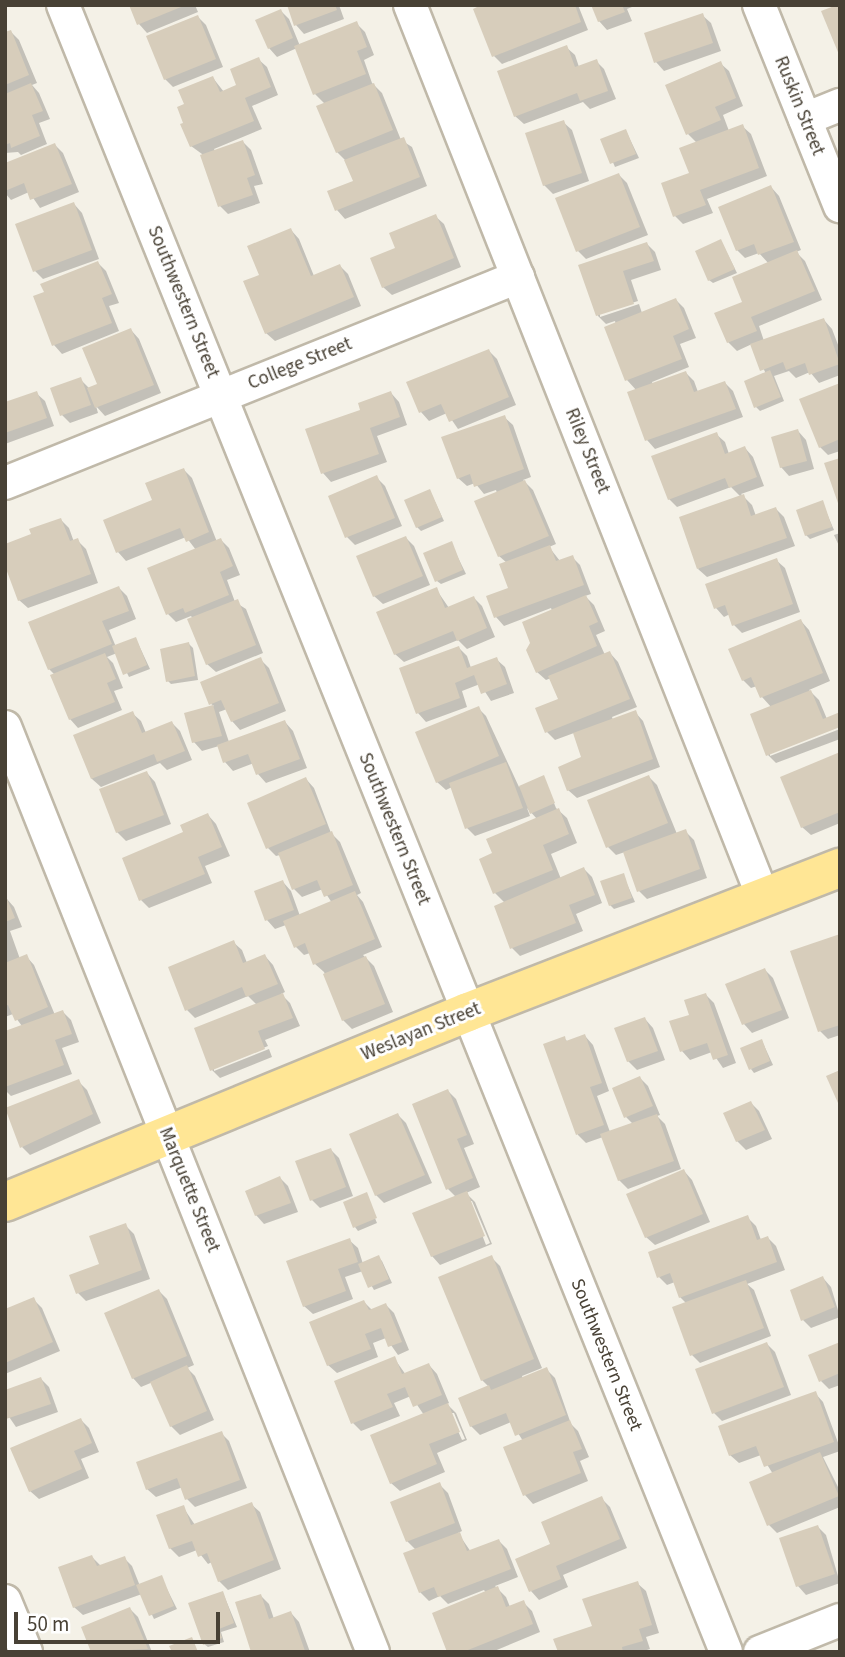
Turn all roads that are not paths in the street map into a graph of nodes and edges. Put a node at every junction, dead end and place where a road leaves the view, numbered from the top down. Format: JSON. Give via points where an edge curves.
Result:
{"nodes":[{"id":1,"x":63,"y":5,"type":"edge"},
{"id":2,"x":410,"y":5,"type":"edge"},
{"id":3,"x":759,"y":5,"type":"edge"},
{"id":4,"x":840,"y":105,"type":"edge"},
{"id":5,"x":805,"y":119,"type":"junction"},
{"id":6,"x":840,"y":206,"type":"edge"},
{"id":7,"x":518,"y":278,"type":"junction"},
{"id":8,"x":221,"y":396,"type":"junction"},
{"id":9,"x":5,"y":483,"type":"edge"},
{"id":10,"x":5,"y":727,"type":"edge"},
{"id":11,"x":840,"y":869,"type":"edge"},
{"id":12,"x":763,"y":897,"type":"junction"},
{"id":13,"x":468,"y":1012,"type":"junction"},
{"id":14,"x":167,"y":1135,"type":"junction"},
{"id":15,"x":5,"y":1202,"type":"edge"},
{"id":16,"x":5,"y":1601,"type":"edge"},
{"id":17,"x":840,"y":1620,"type":"edge"},
{"id":18,"x":769,"y":1650,"type":"edge"},
{"id":19,"x":26,"y":1652,"type":"edge"},
{"id":20,"x":373,"y":1652,"type":"edge"},
{"id":21,"x":726,"y":1652,"type":"edge"}],
"edges":[{"from":1,"to":8,"type":"street","name":"Southwestern Street"},
{"from":2,"to":7,"type":"street","name":"Riley Street"},
{"from":3,"to":5,"type":"street","name":"Ruskin Street"},
{"from":4,"to":5,"type":"street"},
{"from":5,"to":6,"type":"street","name":"Ruskin Street"},
{"from":7,"to":8,"type":"street","name":"College Street"},
{"from":7,"to":12,"type":"street","name":"Riley Street"},
{"from":8,"to":9,"type":"street","name":"College Street"},
{"from":8,"to":13,"type":"street","name":"Southwestern Street"},
{"from":10,"to":14,"type":"street","name":"Marquette Street"},
{"from":11,"to":12,"type":"main road","name":"Weslayan Street"},
{"from":12,"to":13,"type":"main road","name":"Weslayan Street"},
{"from":13,"to":14,"type":"main road","name":"Weslayan Street"},
{"from":13,"to":21,"type":"street","name":"Southwestern Street"},
{"from":14,"to":15,"type":"main road","name":"Weslayan Street"},
{"from":14,"to":20,"type":"street","name":"Marquette Street"},
{"from":16,"to":19,"type":"street"},
{"from":17,"to":18,"type":"street"}]}
